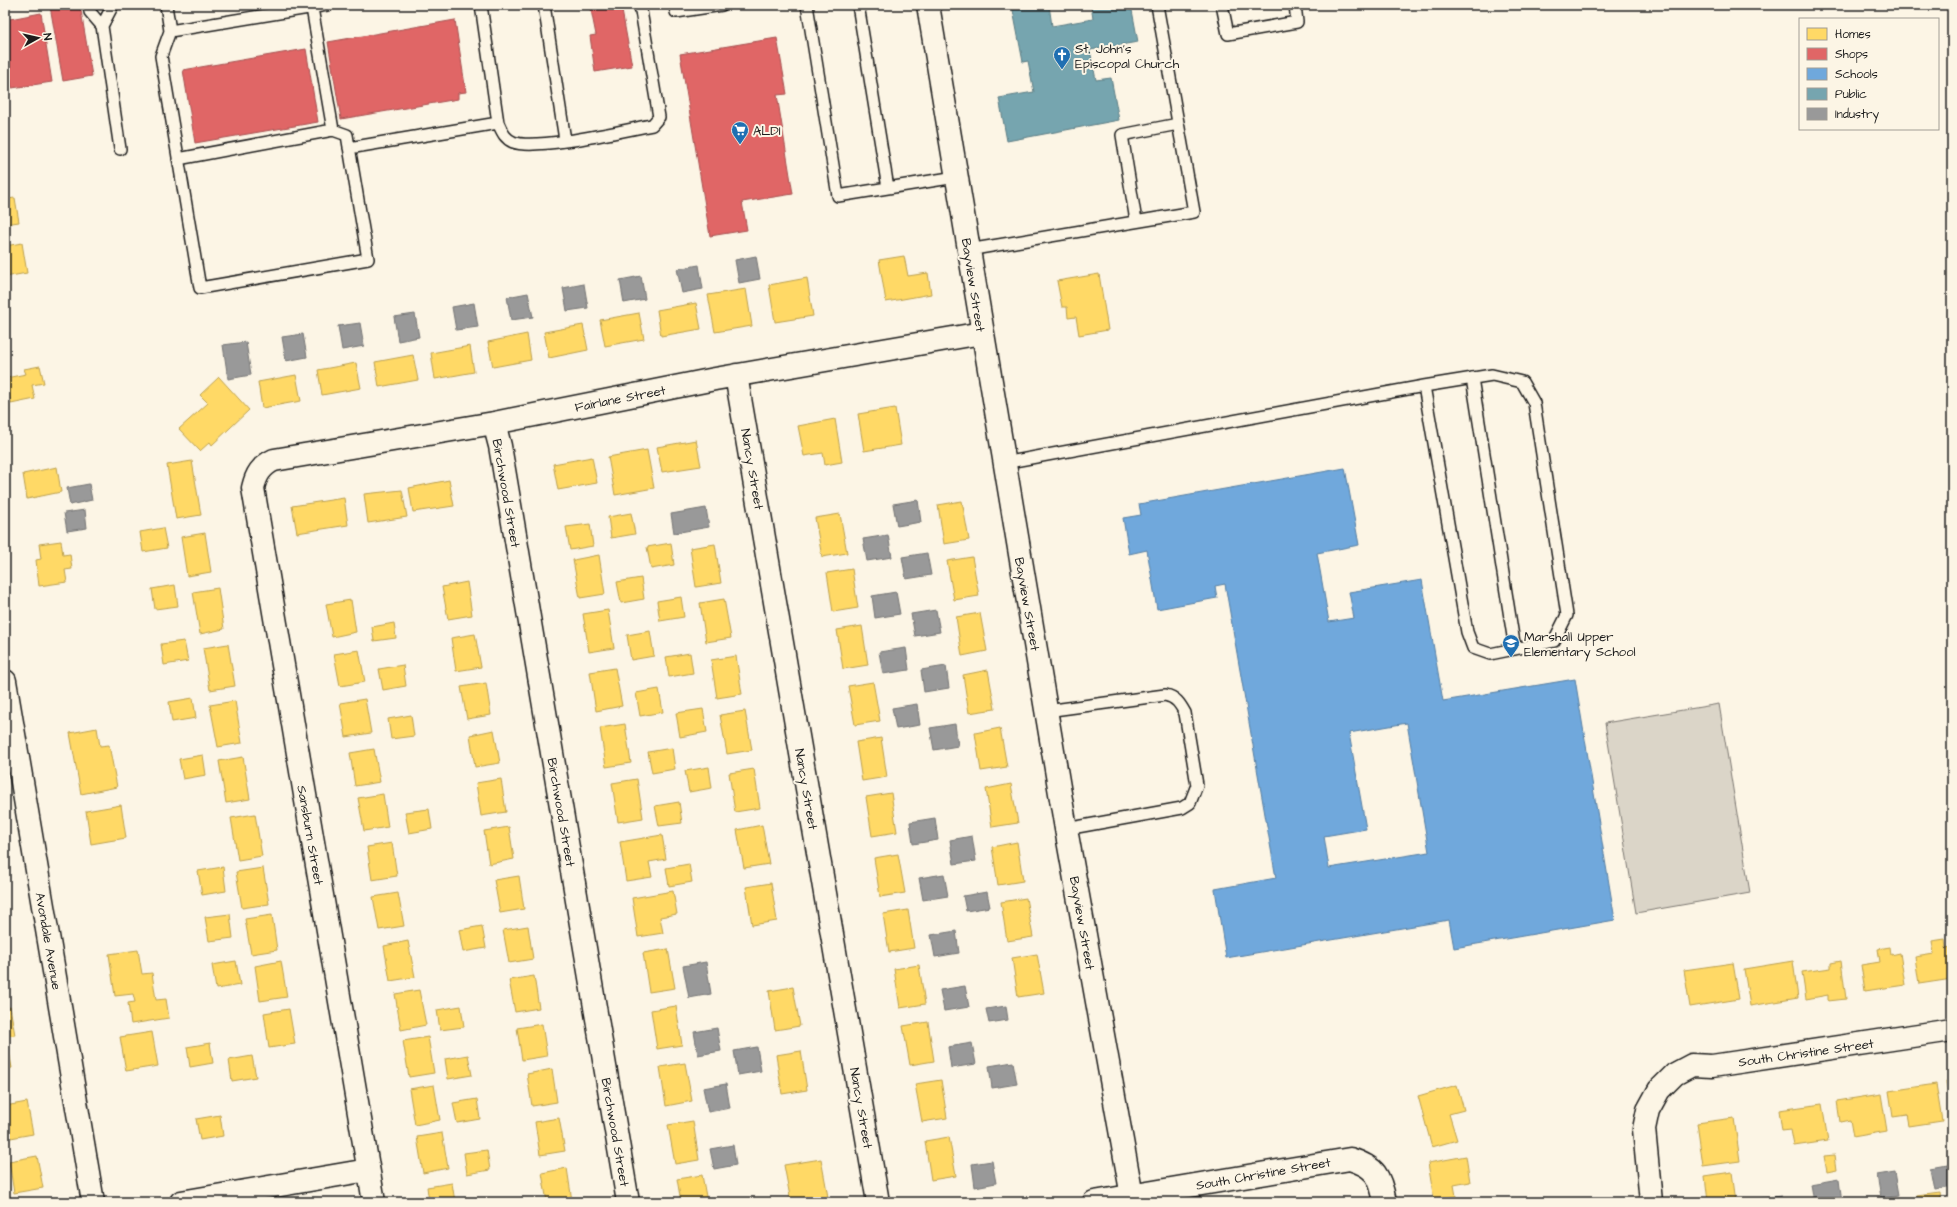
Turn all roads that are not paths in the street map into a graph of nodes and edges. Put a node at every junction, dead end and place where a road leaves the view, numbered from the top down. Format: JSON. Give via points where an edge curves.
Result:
{"nodes":[{"id":1,"x":89,"y":5,"type":"edge"},
{"id":2,"x":113,"y":5,"type":"edge"},
{"id":3,"x":166,"y":5,"type":"edge"},
{"id":4,"x":328,"y":5,"type":"edge"},
{"id":5,"x":481,"y":5,"type":"edge"},
{"id":6,"x":544,"y":5,"type":"edge"},
{"id":7,"x":640,"y":5,"type":"edge"},
{"id":8,"x":675,"y":5,"type":"edge"},
{"id":9,"x":722,"y":5,"type":"edge"},
{"id":10,"x":807,"y":5,"type":"edge"},
{"id":11,"x":858,"y":5,"type":"edge"},
{"id":12,"x":928,"y":5,"type":"edge"},
{"id":13,"x":1157,"y":5,"type":"edge"},
{"id":14,"x":1222,"y":5,"type":"edge"},
{"id":15,"x":1295,"y":5,"type":"edge"},
{"id":16,"x":312,"y":8,"type":"junction"},
{"id":17,"x":102,"y":26,"type":"junction"},
{"id":18,"x":170,"y":31,"type":"junction"},
{"id":19,"x":498,"y":123,"type":"junction"},
{"id":20,"x":1178,"y":124,"type":"junction"},
{"id":21,"x":333,"y":130,"type":"junction"},
{"id":22,"x":564,"y":140,"type":"junction"},
{"id":23,"x":349,"y":148,"type":"junction"},
{"id":24,"x":120,"y":149,"type":"dead end"},
{"id":25,"x":178,"y":159,"type":"junction"},
{"id":26,"x":956,"y":177,"type":"junction"},
{"id":27,"x":888,"y":188,"type":"junction"},
{"id":28,"x":1136,"y":221,"type":"junction"},
{"id":29,"x":968,"y":250,"type":"junction"},
{"id":30,"x":982,"y":333,"type":"junction"},
{"id":31,"x":736,"y":375,"type":"junction"},
{"id":32,"x":1472,"y":378,"type":"junction"},
{"id":33,"x":1424,"y":386,"type":"junction"},
{"id":34,"x":494,"y":423,"type":"junction"},
{"id":35,"x":1004,"y":463,"type":"junction"},
{"id":36,"x":260,"y":470,"type":"joint"},
{"id":37,"x":1515,"y":649,"type":"junction"},
{"id":38,"x":5,"y":681,"type":"edge"},
{"id":39,"x":1046,"y":711,"type":"junction"},
{"id":40,"x":1066,"y":829,"type":"junction"},
{"id":41,"x":1952,"y":1030,"type":"edge"},
{"id":42,"x":368,"y":1170,"type":"junction"},
{"id":43,"x":1132,"y":1199,"type":"edge"},
{"id":44,"x":93,"y":1202,"type":"edge"},
{"id":45,"x":181,"y":1202,"type":"edge"},
{"id":46,"x":374,"y":1202,"type":"edge"},
{"id":47,"x":628,"y":1202,"type":"edge"},
{"id":48,"x":878,"y":1202,"type":"edge"},
{"id":49,"x":1094,"y":1202,"type":"edge"},
{"id":50,"x":1385,"y":1202,"type":"edge"},
{"id":51,"x":1651,"y":1202,"type":"edge"}],
"edges":[{"from":1,"to":17,"type":"lane","via":[[90,12]]},
{"from":2,"to":17,"type":"lane"},
{"from":3,"to":18,"type":"lane"},
{"from":4,"to":16,"type":"lane"},
{"from":5,"to":19,"type":"lane"},
{"from":6,"to":22,"type":"lane"},
{"from":7,"to":22,"type":"lane","via":[[659,118],[652,126]]},
{"from":8,"to":9,"type":"lane","via":[[676,12]]},
{"from":10,"to":27,"type":"lane","via":[[838,196]]},
{"from":11,"to":27,"type":"lane"},
{"from":12,"to":26,"type":"street","name":"Bayview Street"},
{"from":13,"to":20,"type":"lane"},
{"from":14,"to":15,"type":"lane","via":[[1228,34],[1297,22]]},
{"from":16,"to":18,"type":"lane"},
{"from":16,"to":21,"type":"lane"},
{"from":17,"to":24,"type":"lane"},
{"from":18,"to":25,"type":"lane","via":[[162,56]]},
{"from":19,"to":22,"type":"lane","via":[[505,138],[514,142],[535,145]]},
{"from":19,"to":23,"type":"lane"},
{"from":20,"to":28,"type":"lane","via":[[1122,135]]},
{"from":20,"to":28,"type":"lane","via":[[1194,212]]},
{"from":21,"to":23,"type":"lane","via":[[347,135]]},
{"from":21,"to":25,"type":"lane"},
{"from":23,"to":25,"type":"lane","via":[[368,259],[200,288]]},
{"from":26,"to":27,"type":"lane"},
{"from":26,"to":29,"type":"street","name":"Bayview Street"},
{"from":28,"to":29,"type":"lane"},
{"from":29,"to":30,"type":"street","name":"Bayview Street"},
{"from":30,"to":31,"type":"street","name":"Fairlane Street"},
{"from":30,"to":35,"type":"street","name":"Bayview Street"},
{"from":31,"to":34,"type":"street","name":"Fairlane Street"},
{"from":31,"to":48,"type":"street","name":"Nancy Street"},
{"from":32,"to":33,"type":"lane"},
{"from":32,"to":37,"type":"lane"},
{"from":32,"to":37,"type":"lane","via":[[1492,375],[1522,382],[1534,403],[1567,615],[1554,641]]},
{"from":33,"to":35,"type":"lane"},
{"from":33,"to":37,"type":"lane","via":[[1467,632],[1473,648],[1490,654]]},
{"from":34,"to":36,"type":"street","name":"Fairlane Street","via":[[274,460]]},
{"from":34,"to":47,"type":"street","name":"Birchwood Street","via":[[500,446]]},
{"from":35,"to":39,"type":"street","name":"Bayview Street"},
{"from":36,"to":42,"type":"street","name":"Sansburn Street","via":[[252,488]]},
{"from":38,"to":44,"type":"street","name":"Avondale Avenue"},
{"from":39,"to":40,"type":"street","name":"Bayview Street"},
{"from":39,"to":40,"type":"lane","via":[[1165,695],[1172,696],[1185,712],[1197,785],[1190,803],[1182,808]]},
{"from":40,"to":43,"type":"street","name":"Bayview Street"},
{"from":41,"to":51,"type":"street","name":"South Christine Street","via":[[1712,1066],[1692,1065],[1675,1074],[1659,1090],[1648,1110],[1644,1129]]},
{"from":42,"to":45,"type":"street"},
{"from":42,"to":46,"type":"street","name":"Sansburn Street"},
{"from":43,"to":49,"type":"street","name":"South Christine Street"},
{"from":43,"to":50,"type":"street","name":"South Christine Street","via":[[1338,1159],[1350,1159],[1362,1162],[1373,1170],[1382,1186]]}]}
